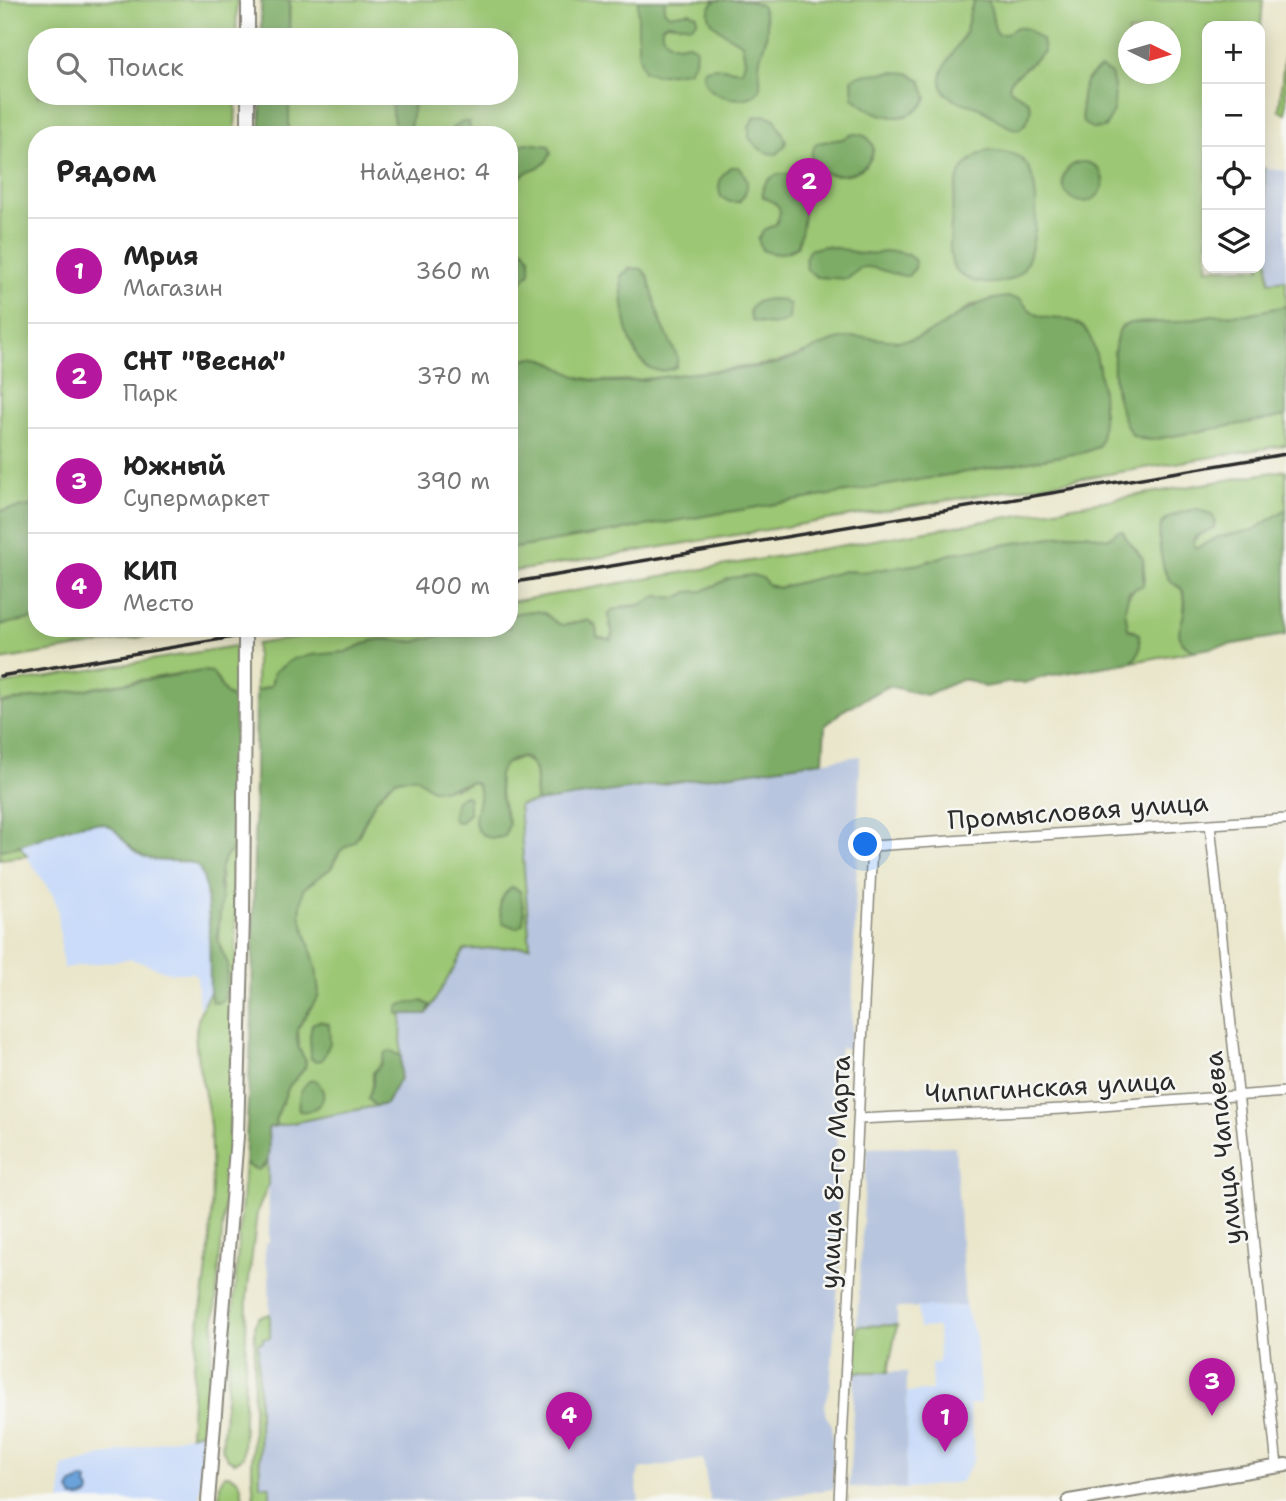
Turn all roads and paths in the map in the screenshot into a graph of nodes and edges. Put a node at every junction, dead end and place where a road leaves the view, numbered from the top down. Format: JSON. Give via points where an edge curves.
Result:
{"nodes":[{"id":1,"x":248,"y":0,"type":"edge"},
{"id":2,"x":248,"y":28,"type":"edge"},
{"id":3,"x":248,"y":105,"type":"edge"},
{"id":4,"x":248,"y":126,"type":"edge"},
{"id":5,"x":245,"y":637,"type":"edge"},
{"id":6,"x":1286,"y":819,"type":"edge"},
{"id":7,"x":1210,"y":824,"type":"junction"},
{"id":8,"x":872,"y":846,"type":"joint"},
{"id":9,"x":1286,"y":1092,"type":"edge"},
{"id":10,"x":1238,"y":1096,"type":"junction"},
{"id":11,"x":858,"y":1119,"type":"junction"},
{"id":12,"x":1282,"y":1466,"type":"edge"},
{"id":13,"x":208,"y":1501,"type":"edge"},
{"id":14,"x":839,"y":1501,"type":"edge"},
{"id":15,"x":1069,"y":1501,"type":"edge"}],
"edges":[{"from":1,"to":2,"type":"main road"},
{"from":3,"to":4,"type":"main road"},
{"from":5,"to":13,"type":"main road","bridge":true,"via":[[237,1136]]},
{"from":6,"to":7,"type":"street","name":"Промысловая улица"},
{"from":7,"to":8,"type":"street","name":"Промысловая улица"},
{"from":7,"to":10,"type":"street","name":"улица Чапаева"},
{"from":8,"to":11,"type":"street","name":"улица 8-го Марта"},
{"from":9,"to":10,"type":"street","name":"Чипигинская улица"},
{"from":10,"to":11,"type":"street","name":"Чипигинская улица"},
{"from":10,"to":12,"type":"street","name":"улица Чапаева"},
{"from":11,"to":14,"type":"street","name":"улица 8-го Марта"},
{"from":12,"to":15,"type":"main road"}]}
